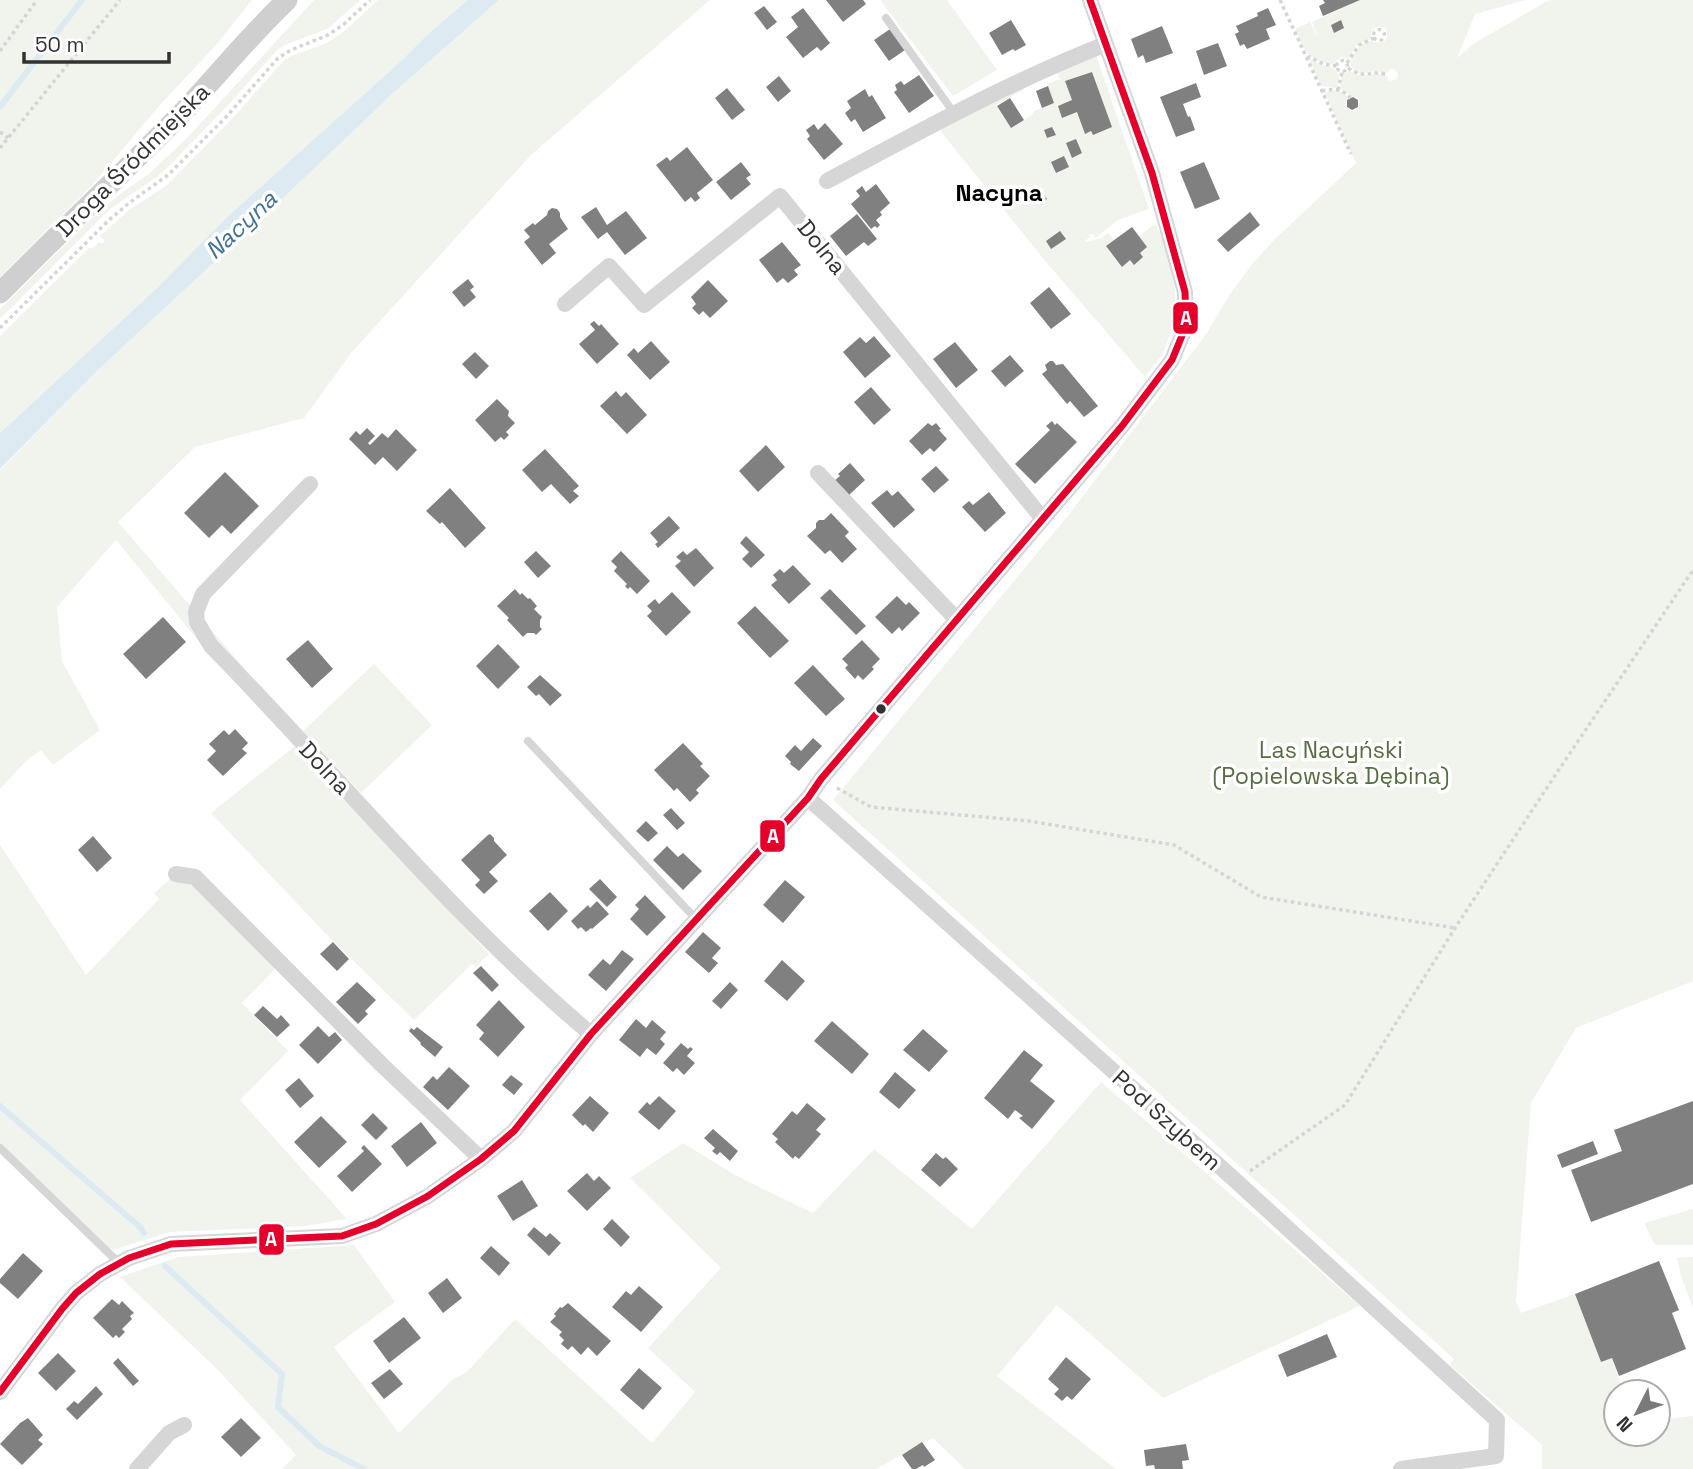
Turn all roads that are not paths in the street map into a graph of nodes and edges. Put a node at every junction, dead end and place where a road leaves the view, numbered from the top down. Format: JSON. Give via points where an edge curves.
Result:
{"nodes":[{"id":1,"x":277,"y":0,"type":"edge"},
{"id":2,"x":287,"y":0,"type":"edge"},
{"id":3,"x":1090,"y":0,"type":"edge"},
{"id":4,"x":886,"y":18,"type":"dead end"},
{"id":5,"x":262,"y":24,"type":"junction"},
{"id":6,"x":1106,"y":44,"type":"junction"},
{"id":7,"x":954,"y":113,"type":"junction"},
{"id":8,"x":828,"y":181,"type":"dead end"},
{"id":9,"x":0,"y":293,"type":"edge"},
{"id":10,"x":565,"y":304,"type":"dead end"},
{"id":11,"x":818,"y":473,"type":"dead end"},
{"id":12,"x":310,"y":484,"type":"dead end"},
{"id":13,"x":1043,"y":519,"type":"junction"},
{"id":14,"x":957,"y":620,"type":"junction"},
{"id":15,"x":528,"y":741,"type":"dead end"},
{"id":16,"x":808,"y":798,"type":"junction"},
{"id":17,"x":176,"y":874,"type":"dead end"},
{"id":18,"x":696,"y":919,"type":"junction"},
{"id":19,"x":591,"y":1034,"type":"junction"},
{"id":20,"x":0,"y":1148,"type":"edge"},
{"id":21,"x":481,"y":1159,"type":"junction"},
{"id":22,"x":119,"y":1263,"type":"junction"},
{"id":23,"x":0,"y":1392,"type":"edge"},
{"id":24,"x":184,"y":1425,"type":"dead end"},
{"id":25,"x":137,"y":1469,"type":"edge"},
{"id":26,"x":1401,"y":1469,"type":"edge"}],
"edges":[{"from":1,"to":5,"type":"main road","name":"Droga Śródmiejska"},
{"from":2,"to":5,"type":"main road","name":"Droga Śródmiejska"},
{"from":3,"to":6,"type":"street"},
{"from":4,"to":7,"type":"lane"},
{"from":5,"to":9,"type":"main road","name":"Droga Śródmiejska","via":[[176,118]]},
{"from":6,"to":7,"type":"street"},
{"from":6,"to":13,"type":"street","via":[[1152,173],[1185,292],[1186,326],[1172,360]]},
{"from":7,"to":8,"type":"street"},
{"from":10,"to":13,"type":"street","name":"Dolna","via":[[609,266],[645,305],[780,196]]},
{"from":11,"to":14,"type":"street"},
{"from":12,"to":19,"type":"street","name":"Dolna","via":[[203,594],[197,622],[211,646],[414,863]]},
{"from":13,"to":14,"type":"street"},
{"from":14,"to":16,"type":"street"},
{"from":15,"to":18,"type":"lane"},
{"from":16,"to":18,"type":"street"},
{"from":16,"to":26,"type":"street","name":"Pod Szybem","via":[[1497,1420],[1496,1456]]},
{"from":17,"to":21,"type":"street","via":[[195,877]]},
{"from":18,"to":19,"type":"street"},
{"from":19,"to":21,"type":"street","via":[[514,1131]]},
{"from":20,"to":22,"type":"lane"},
{"from":21,"to":22,"type":"street","via":[[428,1196],[342,1236],[171,1244]]},
{"from":22,"to":23,"type":"street","via":[[76,1293]]},
{"from":24,"to":25,"type":"street","via":[[169,1433]]}]}
